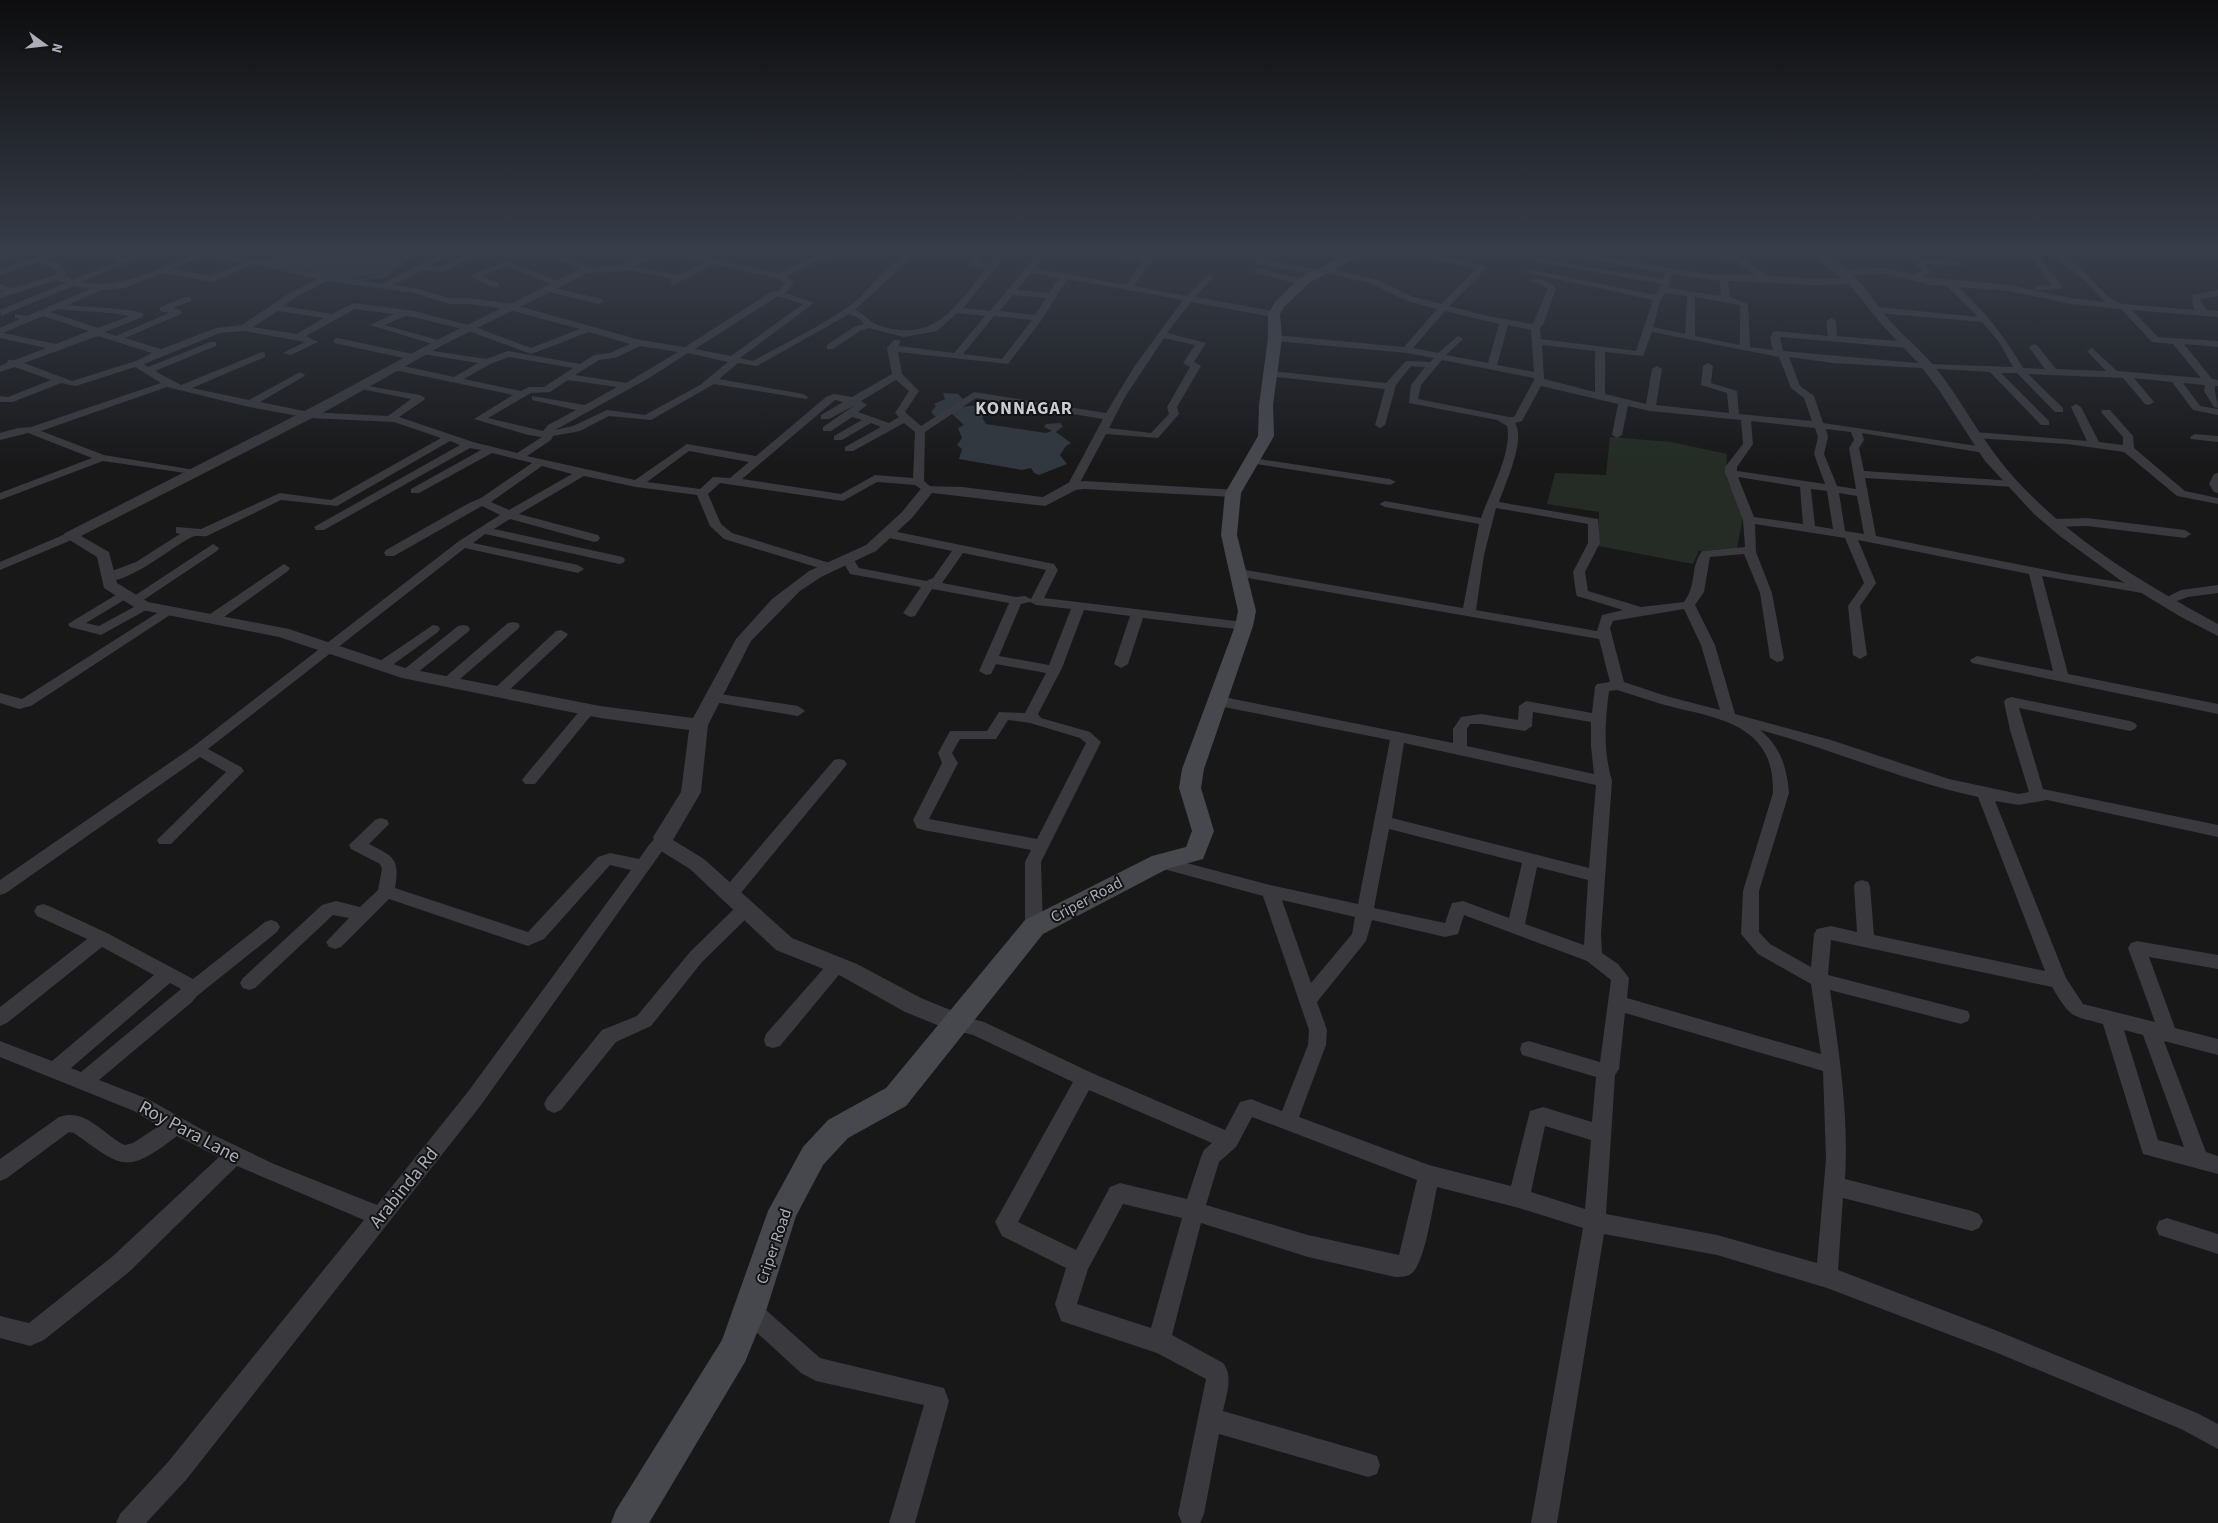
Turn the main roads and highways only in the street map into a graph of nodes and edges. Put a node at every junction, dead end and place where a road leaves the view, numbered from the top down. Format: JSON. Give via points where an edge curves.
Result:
{"nodes":[{"id":1,"x":1274,"y":322,"type":"edge"},
{"id":2,"x":629,"y":1523,"type":"edge"}],
"edges":[{"from":1,"to":2,"type":"main road","name":"Criper Road","via":[[1266,436],[1233,493],[1229,535],[1247,611],[1219,701],[1193,769],[1190,788],[1202,834],[1195,853],[1160,862],[1034,927],[896,1097],[838,1129],[813,1156],[783,1211],[734,1351]]}]}
